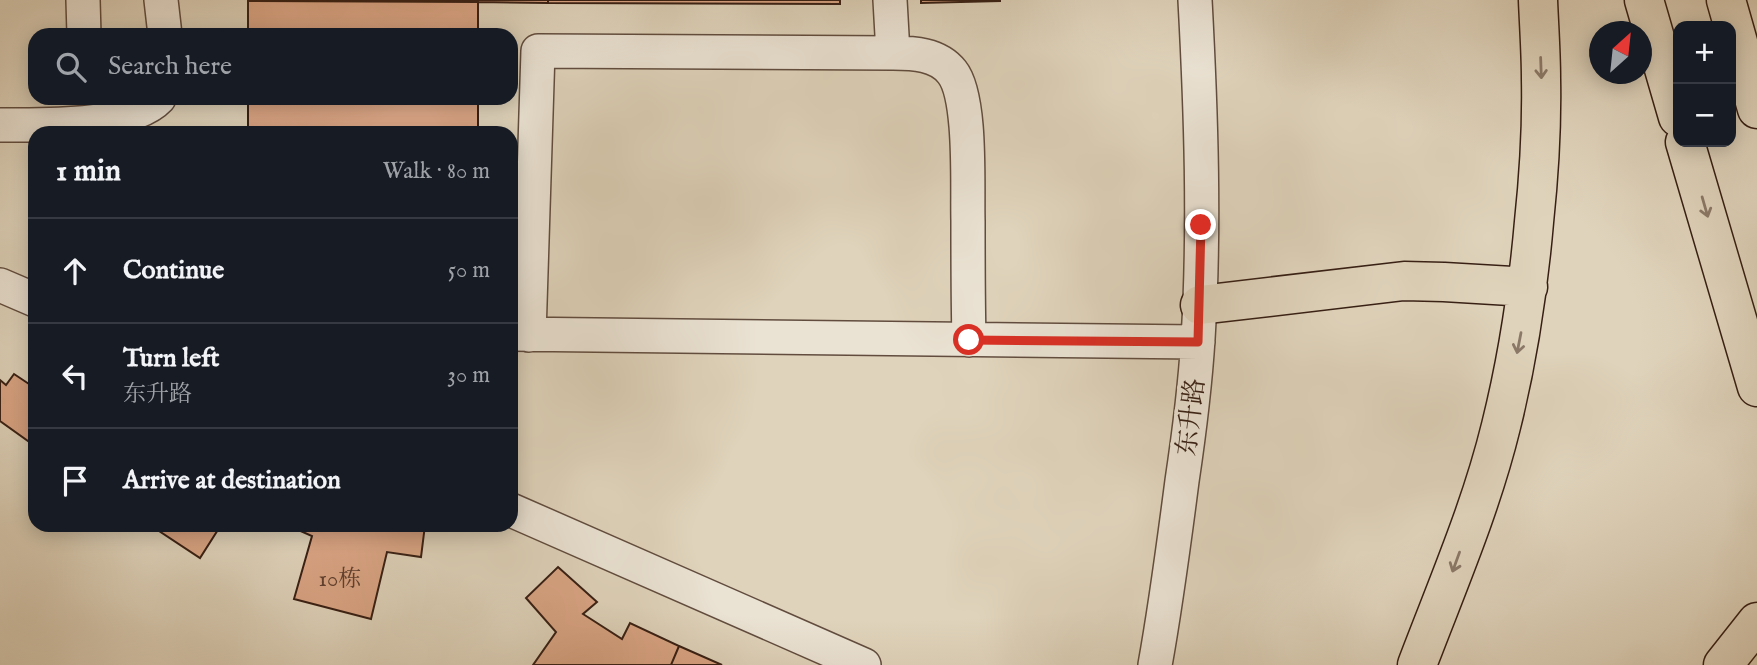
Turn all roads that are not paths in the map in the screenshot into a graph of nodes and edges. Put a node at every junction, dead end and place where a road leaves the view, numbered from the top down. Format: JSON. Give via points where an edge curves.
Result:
{"nodes":[{"id":1,"x":83,"y":0,"type":"edge"},
{"id":2,"x":161,"y":0,"type":"edge"},
{"id":3,"x":890,"y":0,"type":"edge"},
{"id":4,"x":1195,"y":0,"type":"edge"},
{"id":5,"x":1538,"y":0,"type":"edge"},
{"id":6,"x":1644,"y":0,"type":"edge"},
{"id":7,"x":1726,"y":0,"type":"edge"},
{"id":8,"x":84,"y":28,"type":"edge"},
{"id":9,"x":163,"y":28,"type":"edge"},
{"id":10,"x":892,"y":53,"type":"junction"},
{"id":11,"x":1673,"y":100,"type":"edge"},
{"id":12,"x":152,"y":105,"type":"edge"},
{"id":13,"x":1757,"y":108,"type":"edge"},
{"id":14,"x":84,"y":118,"type":"edge"},
{"id":15,"x":0,"y":125,"type":"edge"},
{"id":16,"x":1686,"y":147,"type":"edge"},
{"id":17,"x":0,"y":285,"type":"edge"},
{"id":18,"x":1528,"y":287,"type":"junction"},
{"id":19,"x":28,"y":297,"type":"edge"},
{"id":20,"x":1199,"y":324,"type":"junction"},
{"id":21,"x":520,"y":334,"type":"edge"},
{"id":22,"x":969,"y":340,"type":"junction"},
{"id":23,"x":1757,"y":387,"type":"edge"},
{"id":24,"x":518,"y":513,"type":"edge"},
{"id":25,"x":1757,"y":622,"type":"edge"},
{"id":26,"x":1724,"y":664,"type":"edge"},
{"id":27,"x":864,"y":665,"type":"edge"},
{"id":28,"x":1155,"y":665,"type":"edge"},
{"id":29,"x":1417,"y":665,"type":"edge"}],
"edges":[{"from":1,"to":8,"type":"street"},
{"from":2,"to":9,"type":"street"},
{"from":3,"to":10,"type":"street"},
{"from":4,"to":20,"type":"street","name":"东升路"},
{"from":5,"to":18,"type":"highway","one_way":true,"via":[[1539,176]]},
{"from":6,"to":11,"type":"highway"},
{"from":7,"to":13,"type":"highway"},
{"from":10,"to":21,"type":"street","via":[[538,51]]},
{"from":10,"to":22,"type":"street","via":[[941,62],[953,72],[961,90],[967,148]]},
{"from":12,"to":14,"type":"street"},
{"from":14,"to":15,"type":"street"},
{"from":16,"to":23,"type":"highway","one_way":true},
{"from":17,"to":19,"type":"street"},
{"from":18,"to":20,"type":"highway","via":[[1404,281]]},
{"from":18,"to":29,"type":"highway","one_way":true,"via":[[1494,451]]},
{"from":20,"to":22,"type":"street"},
{"from":20,"to":28,"type":"street","name":"东升路","via":[[1192,410]]},
{"from":21,"to":22,"type":"street"},
{"from":24,"to":27,"type":"street"},
{"from":25,"to":26,"type":"highway"}]}
